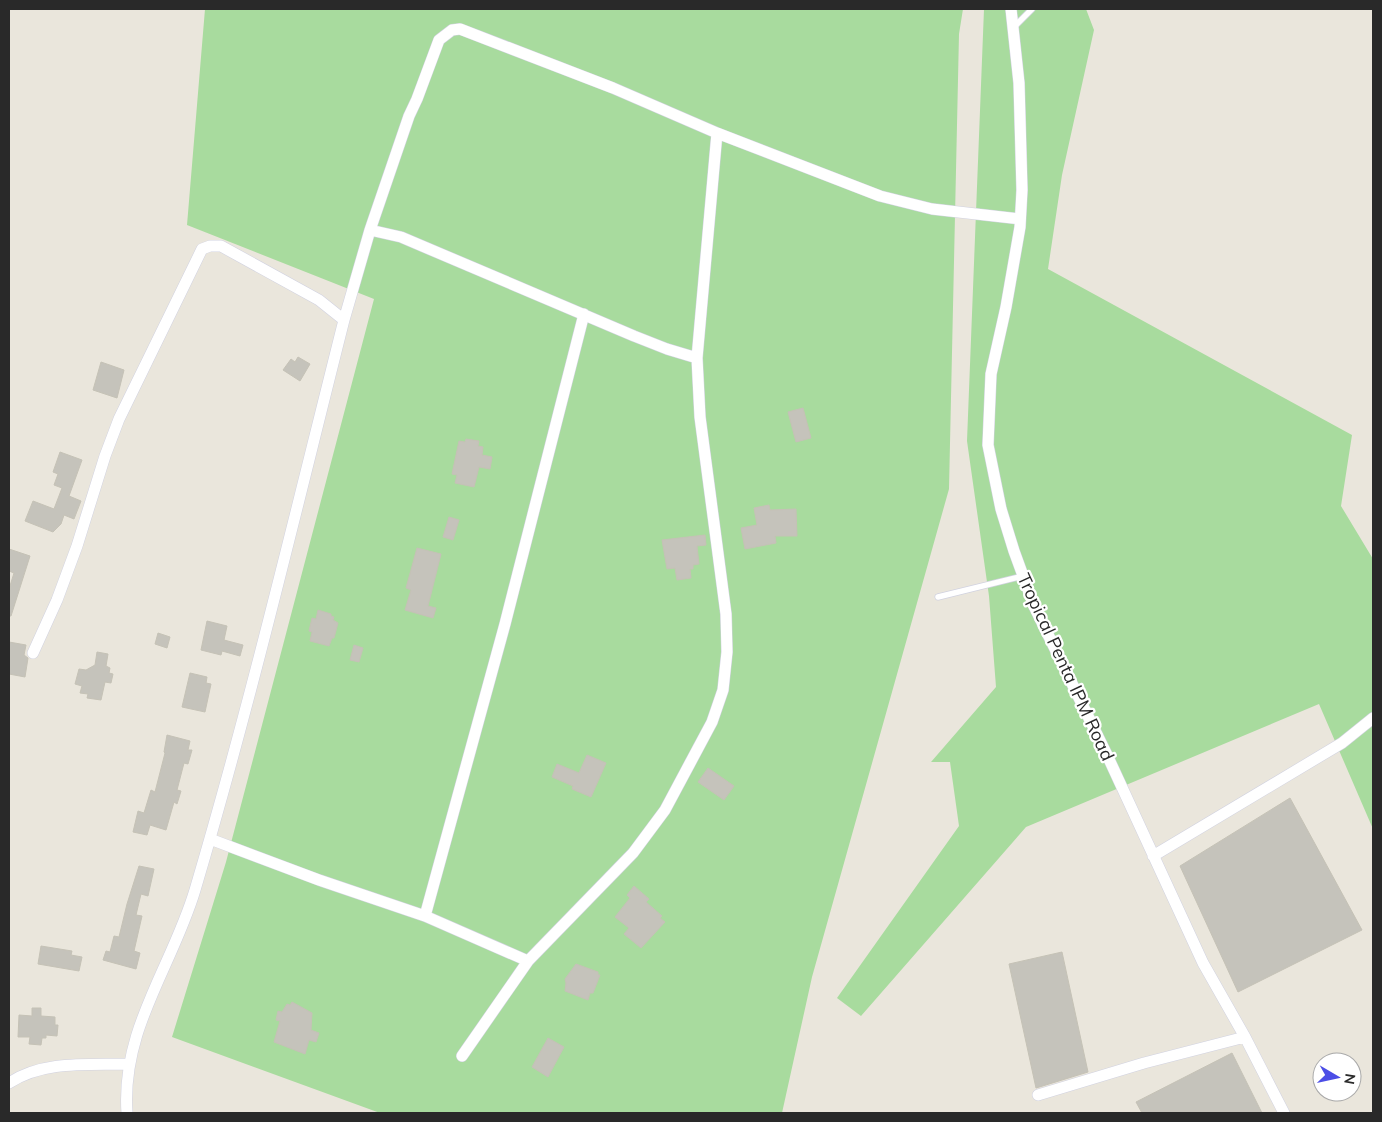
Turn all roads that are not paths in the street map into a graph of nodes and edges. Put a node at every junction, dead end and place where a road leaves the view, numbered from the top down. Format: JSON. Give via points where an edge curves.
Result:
{"nodes":[{"id":1,"x":1011,"y":9,"type":"edge"},
{"id":2,"x":1032,"y":9,"type":"edge"},
{"id":3,"x":1013,"y":28,"type":"junction"},
{"id":4,"x":717,"y":133,"type":"junction"},
{"id":5,"x":1020,"y":219,"type":"junction"},
{"id":6,"x":370,"y":230,"type":"junction"},
{"id":7,"x":584,"y":314,"type":"junction"},
{"id":8,"x":344,"y":320,"type":"junction"},
{"id":9,"x":697,"y":358,"type":"junction"},
{"id":10,"x":1023,"y":576,"type":"junction"},
{"id":11,"x":938,"y":597,"type":"dead end"},
{"id":12,"x":34,"y":653,"type":"dead end"},
{"id":13,"x":1373,"y":718,"type":"edge"},
{"id":14,"x":210,"y":839,"type":"junction"},
{"id":15,"x":1153,"y":856,"type":"junction"},
{"id":16,"x":425,"y":916,"type":"junction"},
{"id":17,"x":528,"y":961,"type":"junction"},
{"id":18,"x":1245,"y":1037,"type":"junction"},
{"id":19,"x":462,"y":1056,"type":"dead end"},
{"id":20,"x":128,"y":1064,"type":"junction"},
{"id":21,"x":9,"y":1083,"type":"edge"},
{"id":22,"x":1038,"y":1094,"type":"dead end"},
{"id":23,"x":127,"y":1113,"type":"edge"},
{"id":24,"x":1284,"y":1113,"type":"edge"}],
"edges":[{"from":1,"to":3,"type":"street","name":"Tropical Penta IPM Road"},
{"from":2,"to":3,"type":"lane"},
{"from":3,"to":5,"type":"street","name":"Tropical Penta IPM Road","via":[[1019,84]]},
{"from":4,"to":5,"type":"street","via":[[880,196],[932,209]]},
{"from":4,"to":6,"type":"street","via":[[613,88],[460,29],[452,30],[439,40]]},
{"from":4,"to":9,"type":"street"},
{"from":5,"to":10,"type":"street","name":"Tropical Penta IPM Road","via":[[991,374],[988,445],[1001,509]]},
{"from":6,"to":7,"type":"street","via":[[401,237]]},
{"from":6,"to":8,"type":"street"},
{"from":7,"to":9,"type":"street"},
{"from":7,"to":16,"type":"street","via":[[505,624]]},
{"from":8,"to":12,"type":"street","via":[[319,300],[221,246],[202,249],[119,419],[77,546]]},
{"from":8,"to":14,"type":"street"},
{"from":9,"to":17,"type":"street","via":[[700,417],[726,614],[723,690],[712,722],[665,810],[633,853]]},
{"from":10,"to":11,"type":"lane"},
{"from":10,"to":15,"type":"street","name":"Tropical Penta IPM Road","via":[[1034,606]]},
{"from":13,"to":15,"type":"street","via":[[1342,743]]},
{"from":14,"to":16,"type":"street"},
{"from":14,"to":20,"type":"street","via":[[186,917],[141,1022]]},
{"from":15,"to":18,"type":"street","name":"Tropical Penta IPM Road","via":[[1203,964]]},
{"from":16,"to":17,"type":"street"},
{"from":17,"to":19,"type":"street"},
{"from":18,"to":22,"type":"street"},
{"from":18,"to":24,"type":"street","name":"Tropical Penta IPM Road"},
{"from":20,"to":21,"type":"street","via":[[42,1069],[18,1076]]},
{"from":20,"to":23,"type":"street"}]}
